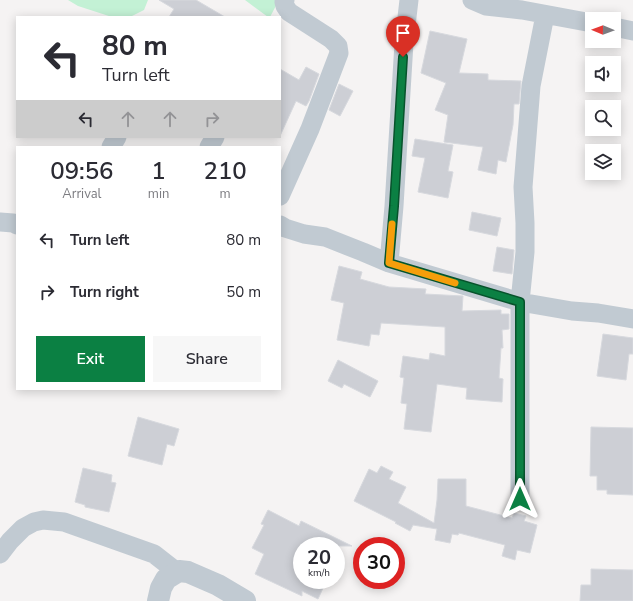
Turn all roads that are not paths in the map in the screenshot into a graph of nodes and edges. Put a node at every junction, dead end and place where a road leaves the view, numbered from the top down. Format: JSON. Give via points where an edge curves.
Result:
{"nodes":[{"id":1,"x":409,"y":0,"type":"edge"},
{"id":2,"x":472,"y":0,"type":"edge"},
{"id":3,"x":282,"y":6,"type":"edge"},
{"id":4,"x":545,"y":15,"type":"junction"},
{"id":5,"x":585,"y":22,"type":"edge"},
{"id":6,"x":621,"y":28,"type":"edge"},
{"id":7,"x":633,"y":31,"type":"edge"},
{"id":8,"x":281,"y":194,"type":"edge"},
{"id":9,"x":0,"y":222,"type":"edge"},
{"id":10,"x":16,"y":224,"type":"edge"},
{"id":11,"x":281,"y":226,"type":"edge"},
{"id":12,"x":389,"y":263,"type":"junction"},
{"id":13,"x":520,"y":302,"type":"junction"},
{"id":14,"x":633,"y":320,"type":"edge"},
{"id":15,"x":520,"y":499,"type":"dead end"},
{"id":16,"x":0,"y":554,"type":"edge"},
{"id":17,"x":177,"y":572,"type":"junction"},
{"id":18,"x":158,"y":601,"type":"edge"},
{"id":19,"x":245,"y":601,"type":"edge"}],
"edges":[{"from":1,"to":12,"type":"street"},
{"from":2,"to":4,"type":"street","via":[[486,6]]},
{"from":3,"to":8,"type":"street","via":[[331,39],[338,46],[339,53],[310,129]]},
{"from":4,"to":5,"type":"street"},
{"from":4,"to":13,"type":"street","via":[[529,101],[523,187],[525,252]]},
{"from":6,"to":7,"type":"street"},
{"from":9,"to":10,"type":"street"},
{"from":11,"to":12,"type":"street","via":[[326,238]]},
{"from":12,"to":13,"type":"street"},
{"from":13,"to":14,"type":"street"},
{"from":13,"to":15,"type":"street"},
{"from":16,"to":17,"type":"street","via":[[23,528],[34,522],[64,522],[154,554]]},
{"from":17,"to":18,"type":"street","via":[[166,579]]},
{"from":17,"to":19,"type":"street","via":[[188,572],[218,585]]}]}
